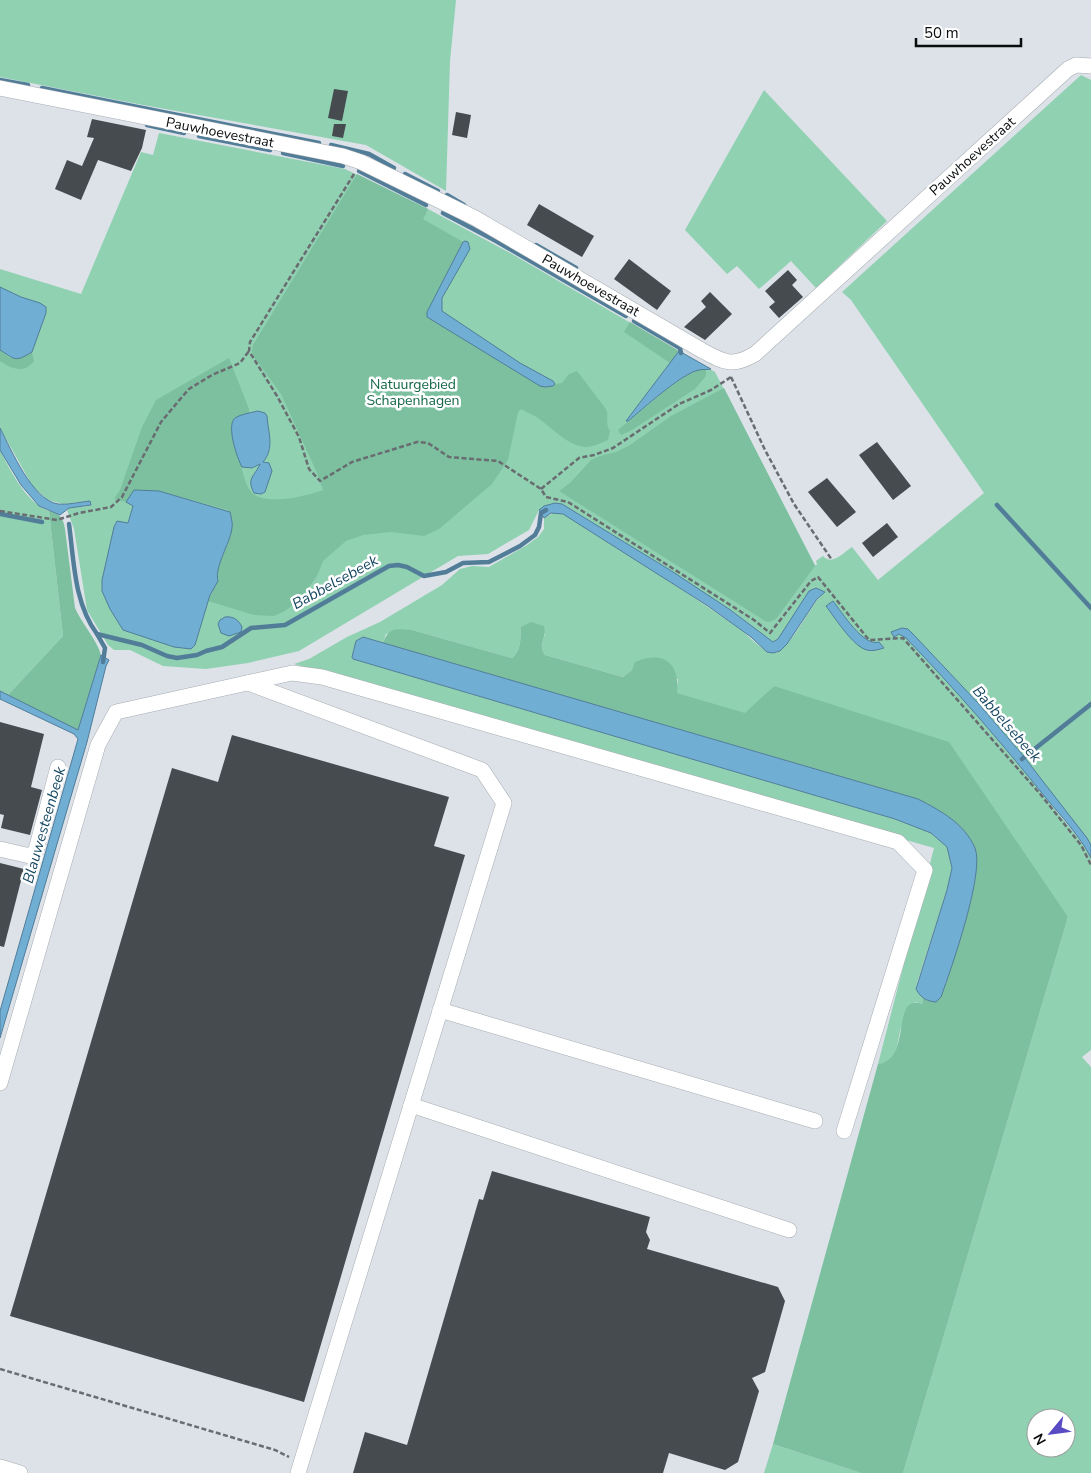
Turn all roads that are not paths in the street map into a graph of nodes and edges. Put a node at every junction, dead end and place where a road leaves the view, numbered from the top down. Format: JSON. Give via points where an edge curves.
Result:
{"nodes":[{"id":1,"x":1090,"y":62,"type":"edge"},
{"id":2,"x":0,"y":88,"type":"edge"},
{"id":3,"x":248,"y":683,"type":"junction"},
{"id":4,"x":58,"y":767,"type":"dead end"},
{"id":5,"x":0,"y":849,"type":"edge"},
{"id":6,"x":440,"y":1010,"type":"junction"},
{"id":7,"x":0,"y":1083,"type":"edge"},
{"id":8,"x":411,"y":1105,"type":"junction"},
{"id":9,"x":815,"y":1121,"type":"dead end"},
{"id":10,"x":844,"y":1131,"type":"dead end"},
{"id":11,"x":789,"y":1230,"type":"dead end"},
{"id":12,"x":0,"y":1467,"type":"edge"},
{"id":13,"x":300,"y":1468,"type":"edge"},
{"id":14,"x":20,"y":1473,"type":"edge"}],
"edges":[{"from":1,"to":2,"type":"street","name":"Pauwhoevestraat","via":[[1076,65],[1062,75],[755,354],[731,370],[722,360],[475,218],[361,162]]},
{"from":3,"to":6,"type":"street","via":[[482,770],[504,803]]},
{"from":3,"to":7,"type":"street","via":[[116,712],[98,745]]},
{"from":3,"to":10,"type":"street","via":[[292,674],[322,676],[898,842],[926,870]]},
{"from":4,"to":5,"type":"street","via":[[36,850],[30,856]]},
{"from":6,"to":8,"type":"street"},
{"from":6,"to":9,"type":"street"},
{"from":8,"to":11,"type":"street"},
{"from":8,"to":13,"type":"street"},
{"from":12,"to":14,"type":"street"}]}
